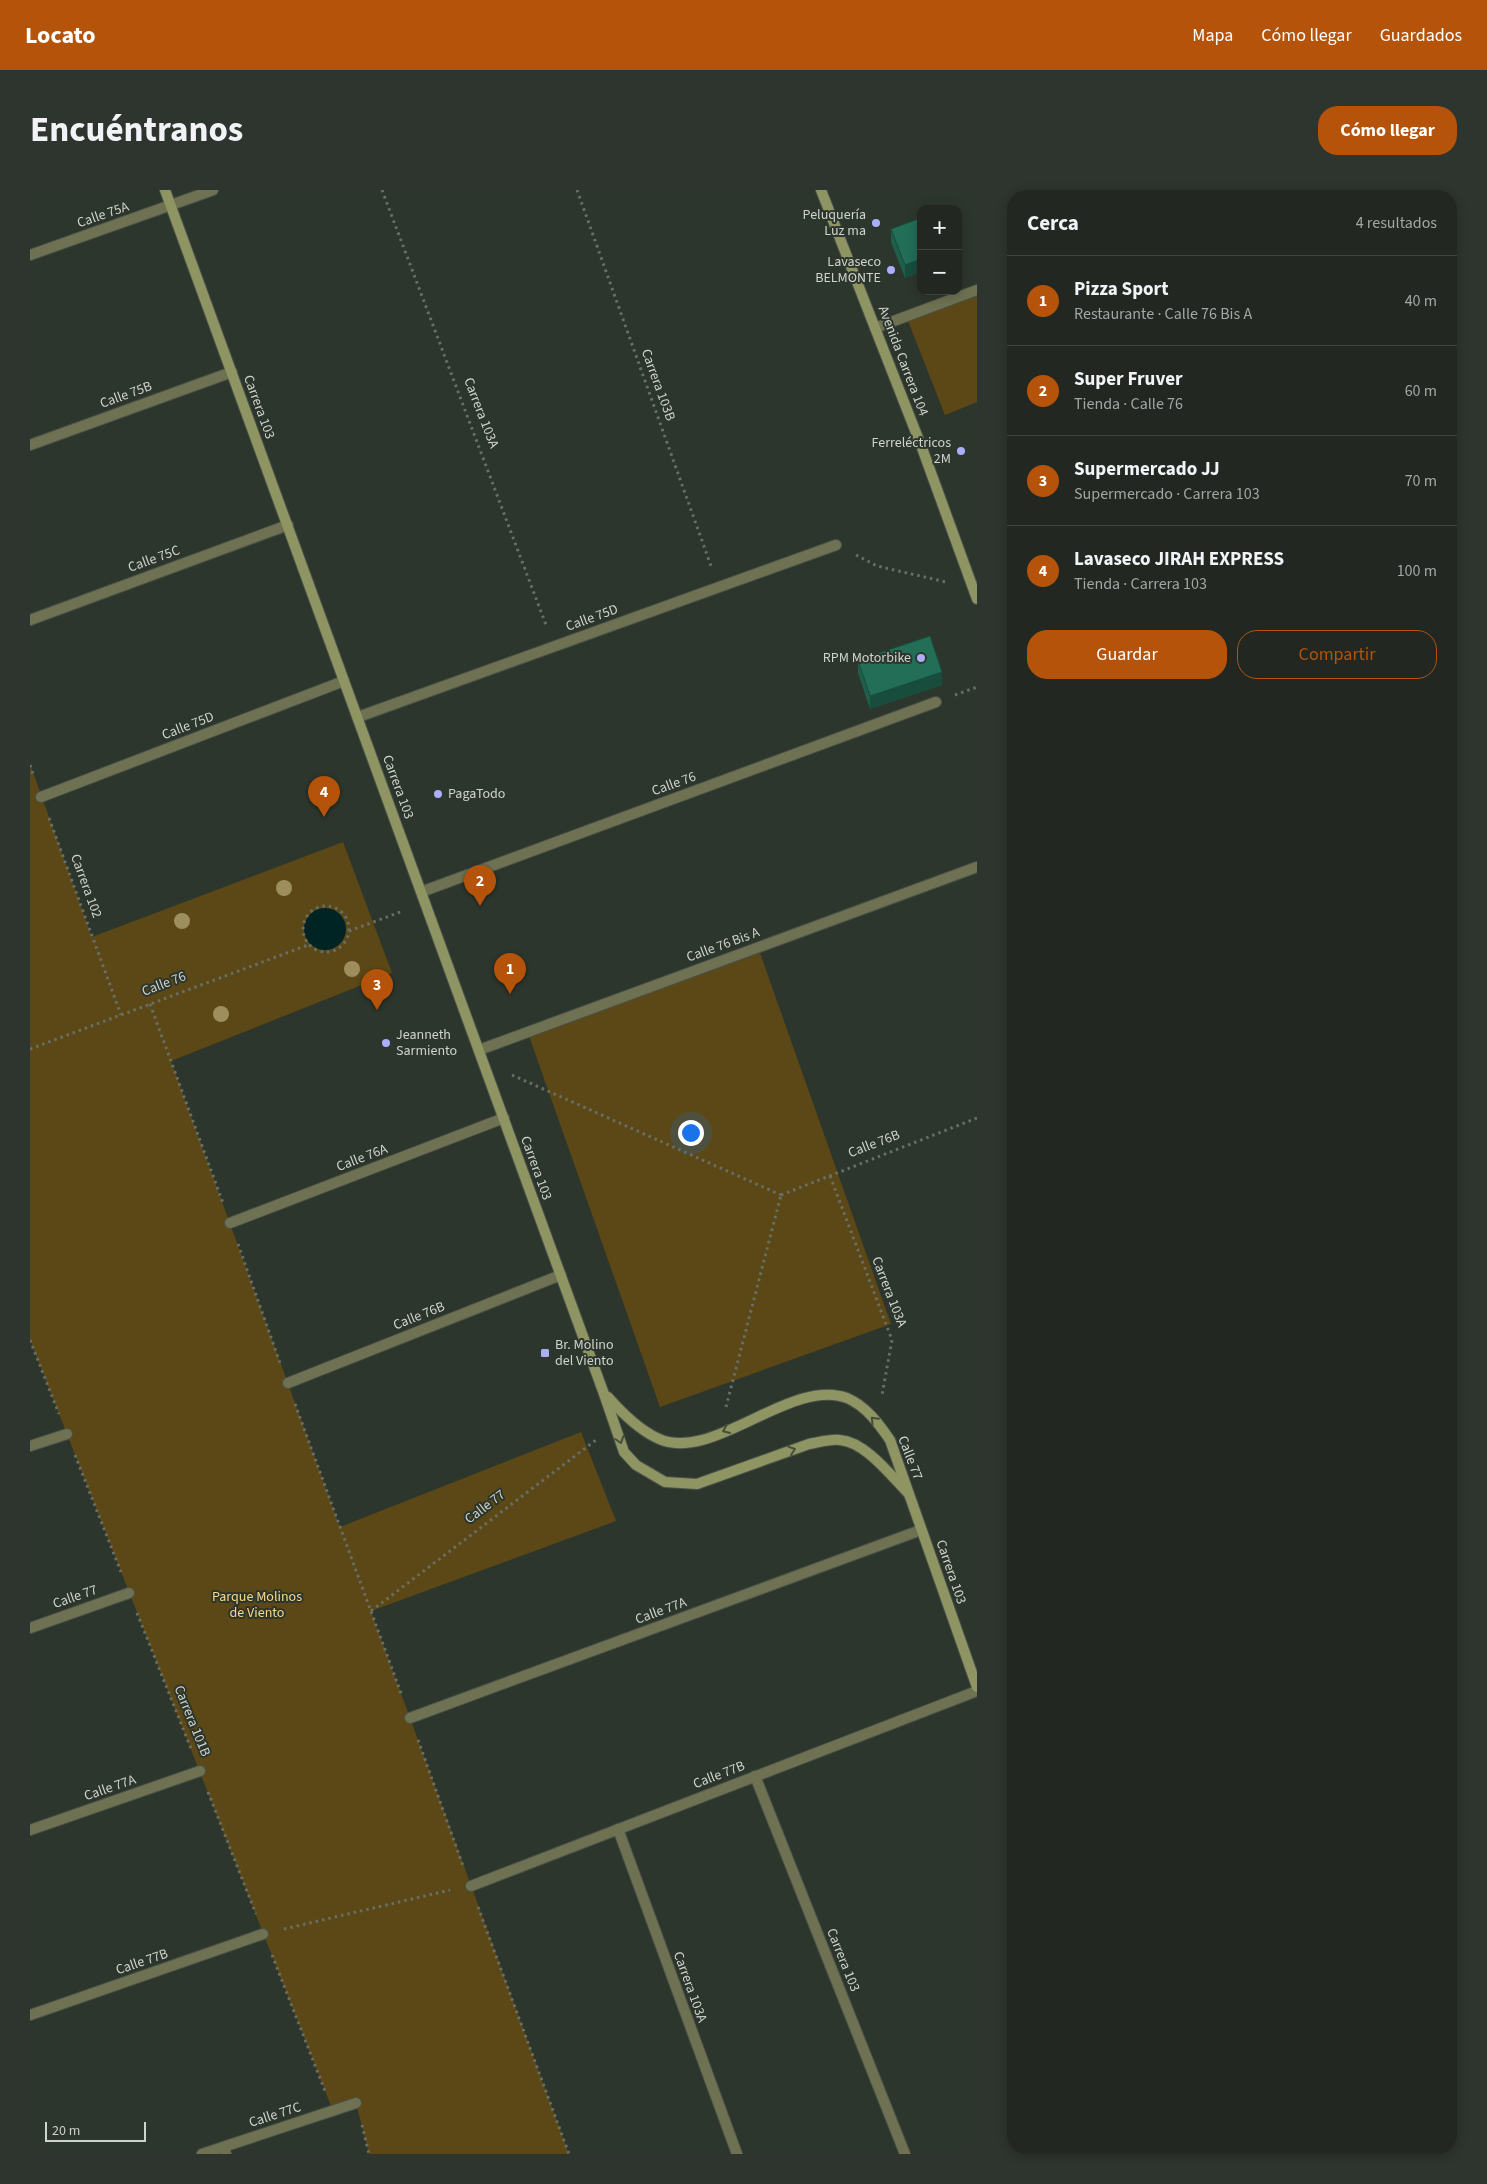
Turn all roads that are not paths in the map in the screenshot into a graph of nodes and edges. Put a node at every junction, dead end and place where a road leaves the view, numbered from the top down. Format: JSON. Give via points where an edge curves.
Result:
{"nodes":[{"id":1,"x":165,"y":190,"type":"edge"},
{"id":2,"x":213,"y":190,"type":"edge"},
{"id":3,"x":821,"y":190,"type":"edge"},
{"id":4,"x":171,"y":205,"type":"junction"},
{"id":5,"x":30,"y":255,"type":"edge"},
{"id":6,"x":977,"y":290,"type":"edge"},
{"id":7,"x":875,"y":328,"type":"junction"},
{"id":8,"x":232,"y":372,"type":"junction"},
{"id":9,"x":30,"y":445,"type":"edge"},
{"id":10,"x":288,"y":525,"type":"junction"},
{"id":11,"x":836,"y":545,"type":"road end"},
{"id":12,"x":977,"y":599,"type":"edge"},
{"id":13,"x":30,"y":620,"type":"edge"},
{"id":14,"x":344,"y":681,"type":"junction"},
{"id":15,"x":936,"y":702,"type":"dead end"},
{"id":16,"x":358,"y":716,"type":"junction"},
{"id":17,"x":42,"y":797,"type":"road end"},
{"id":18,"x":977,"y":866,"type":"edge"},
{"id":19,"x":423,"y":897,"type":"junction"},
{"id":20,"x":479,"y":1050,"type":"junction"},
{"id":21,"x":504,"y":1118,"type":"junction"},
{"id":22,"x":230,"y":1223,"type":"road end"},
{"id":23,"x":561,"y":1275,"type":"junction"},
{"id":24,"x":288,"y":1383,"type":"road end"},
{"id":25,"x":604,"y":1394,"type":"junction"},
{"id":26,"x":67,"y":1434,"type":"road end"},
{"id":27,"x":30,"y":1446,"type":"edge"},
{"id":28,"x":909,"y":1494,"type":"junction"},
{"id":29,"x":922,"y":1530,"type":"junction"},
{"id":30,"x":130,"y":1593,"type":"road end"},
{"id":31,"x":30,"y":1628,"type":"edge"},
{"id":32,"x":977,"y":1689,"type":"edge"},
{"id":33,"x":410,"y":1718,"type":"road end"},
{"id":34,"x":200,"y":1771,"type":"road end"},
{"id":35,"x":755,"y":1776,"type":"junction"},
{"id":36,"x":618,"y":1829,"type":"junction"},
{"id":37,"x":30,"y":1830,"type":"edge"},
{"id":38,"x":471,"y":1886,"type":"road end"},
{"id":39,"x":264,"y":1934,"type":"road end"},
{"id":40,"x":30,"y":2015,"type":"edge"},
{"id":41,"x":356,"y":2103,"type":"road end"},
{"id":42,"x":225,"y":2150,"type":"edge"},
{"id":43,"x":202,"y":2154,"type":"edge"},
{"id":44,"x":737,"y":2154,"type":"edge"},
{"id":45,"x":905,"y":2154,"type":"edge"}],
"edges":[{"from":1,"to":4,"type":"street","name":"Carrera 103"},
{"from":2,"to":4,"type":"street","name":"Calle 75A"},
{"from":3,"to":7,"type":"street","name":"Avenida Carrera 104"},
{"from":4,"to":5,"type":"street","name":"Calle 75A"},
{"from":4,"to":8,"type":"street","name":"Carrera 103"},
{"from":6,"to":7,"type":"street"},
{"from":7,"to":12,"type":"street","name":"Avenida Carrera 104"},
{"from":8,"to":9,"type":"street","name":"Calle 75B"},
{"from":8,"to":10,"type":"street","name":"Carrera 103"},
{"from":10,"to":13,"type":"street","name":"Calle 75C"},
{"from":10,"to":14,"type":"street","name":"Carrera 103"},
{"from":11,"to":16,"type":"street","name":"Calle 75D"},
{"from":14,"to":16,"type":"street","name":"Carrera 103"},
{"from":14,"to":17,"type":"street","name":"Calle 75D"},
{"from":15,"to":19,"type":"street","name":"Calle 76"},
{"from":16,"to":19,"type":"street","name":"Carrera 103"},
{"from":18,"to":20,"type":"street","name":"Calle 76 Bis A"},
{"from":19,"to":20,"type":"street","name":"Carrera 103"},
{"from":20,"to":21,"type":"street","name":"Carrera 103"},
{"from":21,"to":22,"type":"street","name":"Calle 76A"},
{"from":21,"to":23,"type":"street","name":"Carrera 103"},
{"from":23,"to":24,"type":"street","name":"Calle 76B"},
{"from":23,"to":25,"type":"street","name":"Carrera 103"},
{"from":25,"to":28,"type":"street","name":"Calle 77","one_way":true,"via":[[624,1452],[636,1465],[665,1482],[697,1484],[809,1444],[842,1440],[866,1450]]},
{"from":28,"to":25,"type":"street","name":"Calle 77","one_way":true,"via":[[890,1440],[877,1422],[846,1398],[828,1395],[800,1399],[702,1440],[678,1443],[658,1439],[629,1419]]},
{"from":26,"to":27,"type":"street"},
{"from":28,"to":29,"type":"street","name":"Carrera 103"},
{"from":29,"to":32,"type":"street","name":"Carrera 103"},
{"from":29,"to":33,"type":"street","name":"Calle 77A"},
{"from":30,"to":31,"type":"street","name":"Calle 77"},
{"from":32,"to":35,"type":"street","name":"Calle 77B"},
{"from":34,"to":37,"type":"street","name":"Calle 77A"},
{"from":35,"to":36,"type":"street","name":"Calle 77B"},
{"from":35,"to":45,"type":"street","name":"Carrera 103"},
{"from":36,"to":38,"type":"street","name":"Calle 77B"},
{"from":36,"to":44,"type":"street","name":"Carrera 103A"},
{"from":39,"to":40,"type":"street","name":"Calle 77B"},
{"from":41,"to":42,"type":"street","name":"Calle 77C"},
{"from":42,"to":43,"type":"street","name":"Calle 77C"}]}
